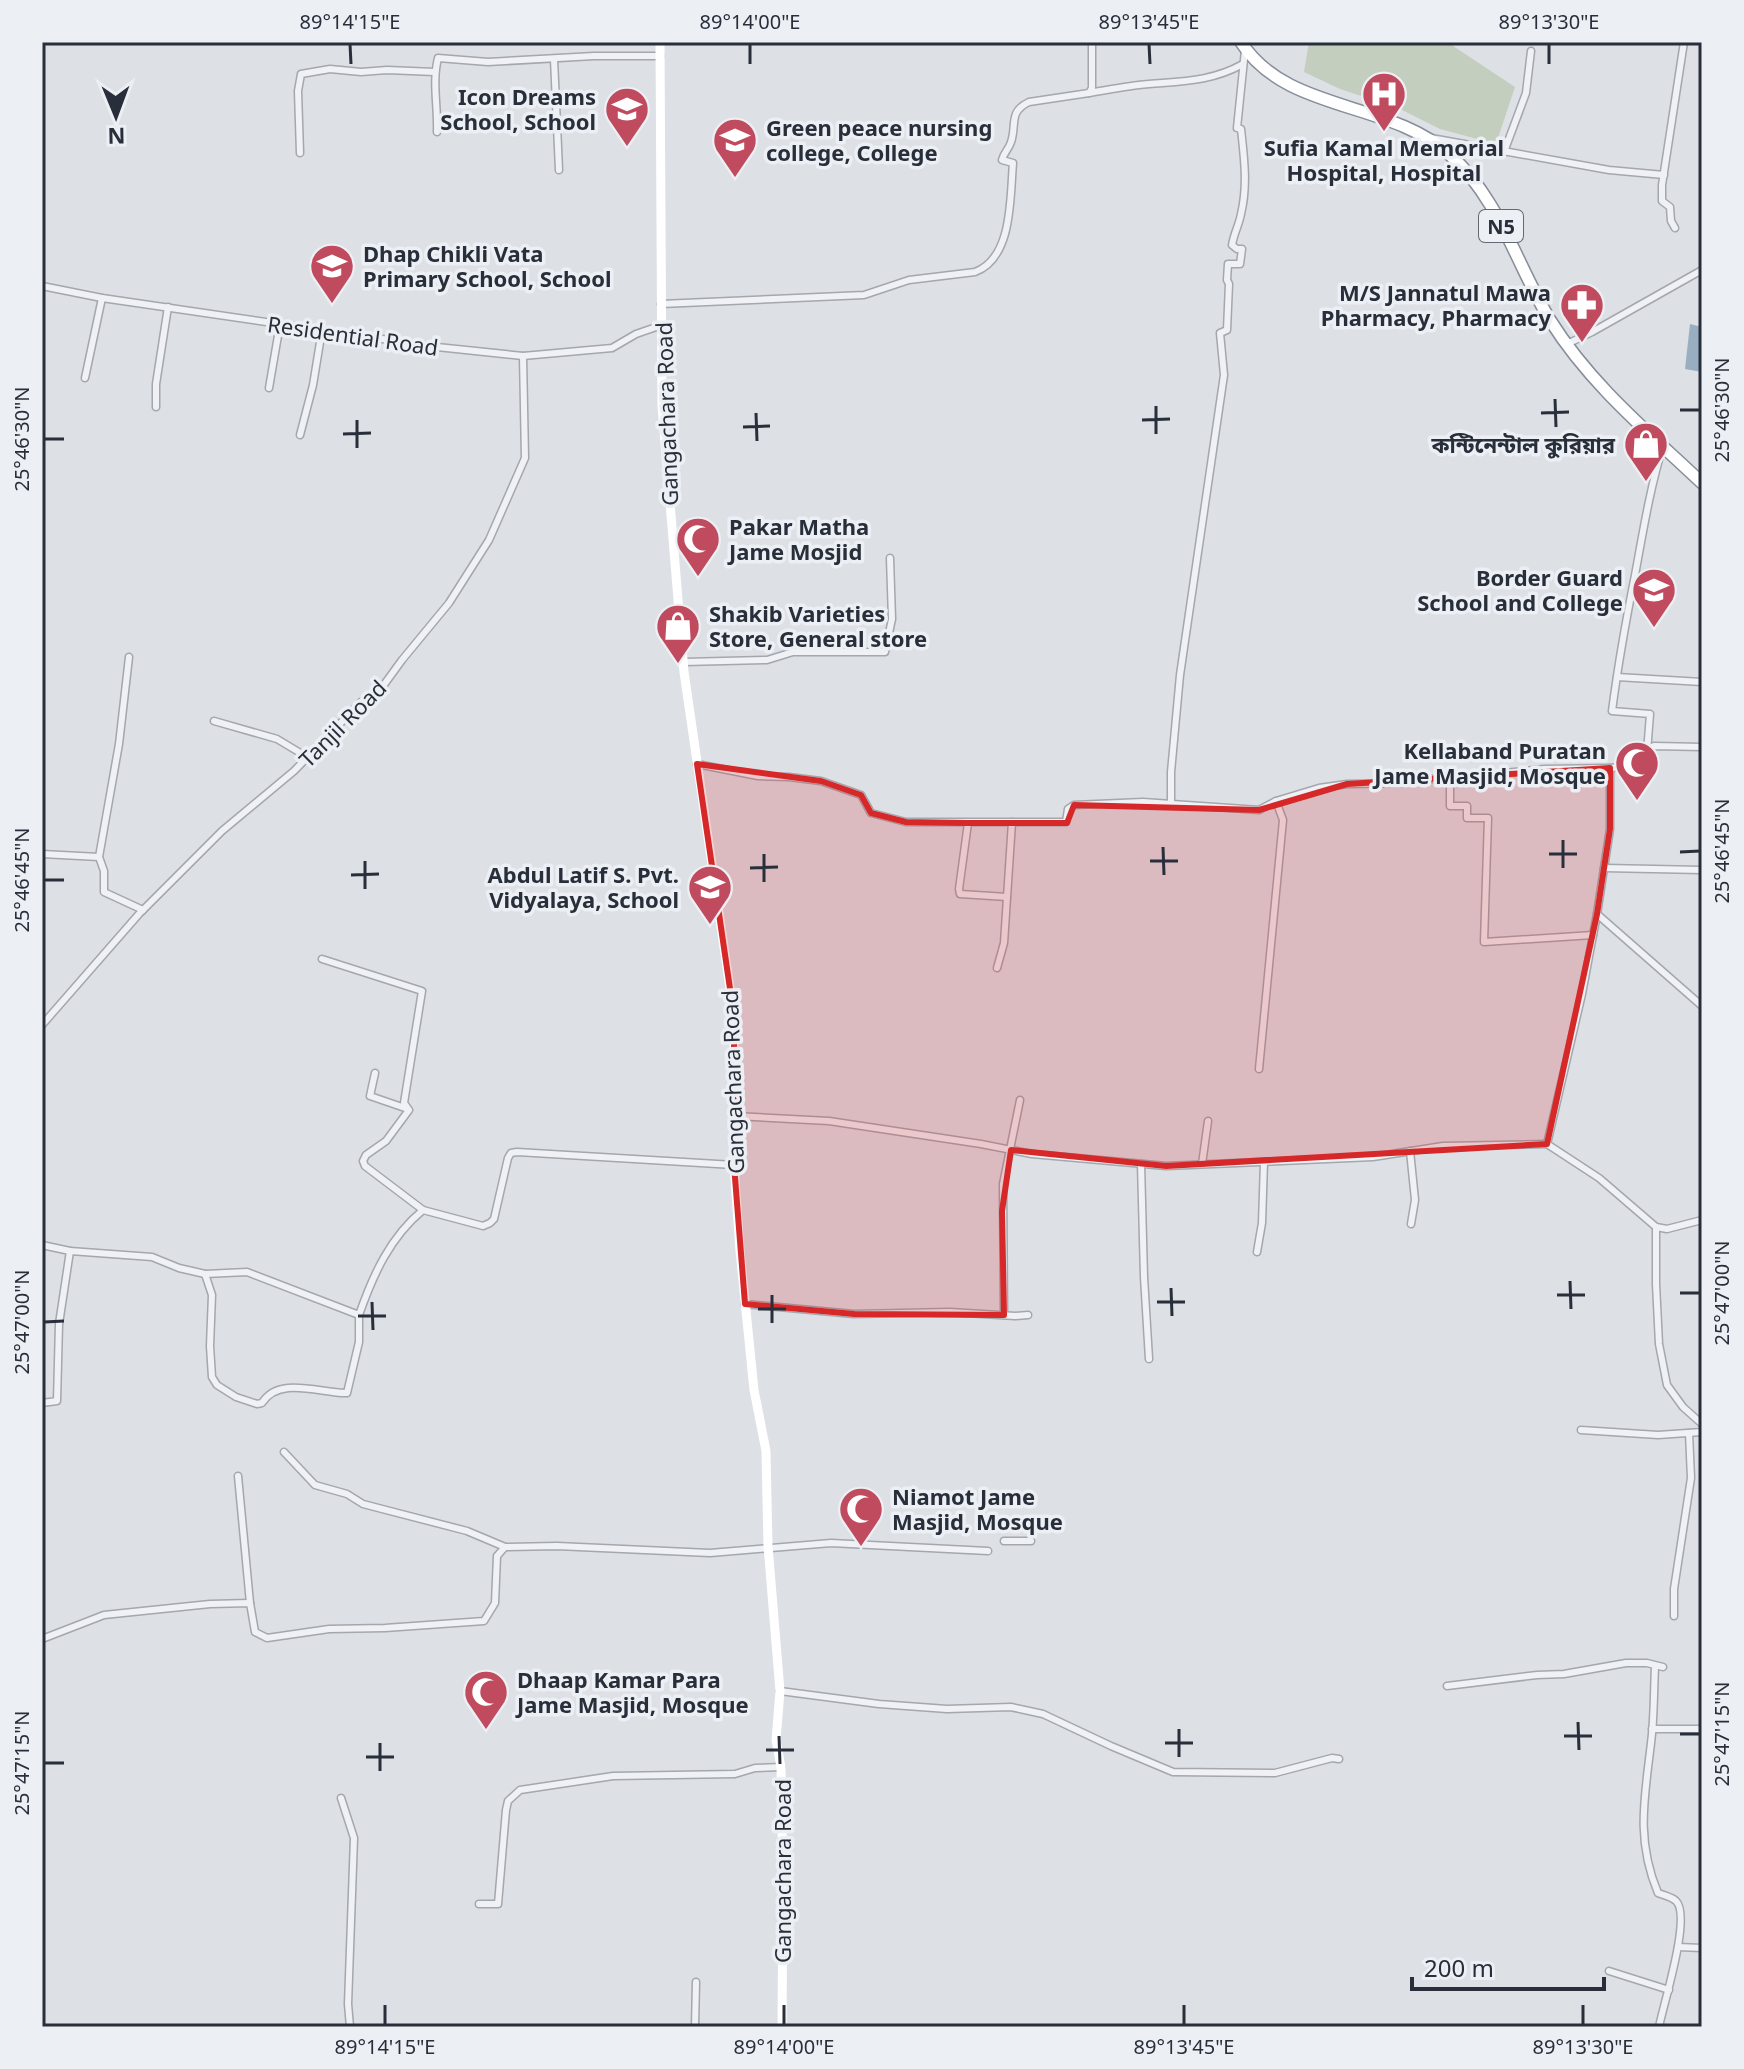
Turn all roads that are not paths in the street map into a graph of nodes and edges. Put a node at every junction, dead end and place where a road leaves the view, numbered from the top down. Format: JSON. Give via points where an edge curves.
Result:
{"nodes":[{"id":1,"x":660,"y":42,"type":"edge"},
{"id":2,"x":1092,"y":42,"type":"edge"},
{"id":3,"x":1684,"y":42,"type":"edge"},
{"id":4,"x":1243,"y":45,"type":"edge"},
{"id":5,"x":1531,"y":51,"type":"dead end"},
{"id":6,"x":660,"y":56,"type":"junction"},
{"id":7,"x":554,"y":59,"type":"junction"},
{"id":8,"x":1243,"y":64,"type":"junction"},
{"id":9,"x":435,"y":72,"type":"junction"},
{"id":10,"x":1089,"y":93,"type":"junction"},
{"id":11,"x":437,"y":132,"type":"dead end"},
{"id":12,"x":1427,"y":137,"type":"junction"},
{"id":13,"x":1504,"y":152,"type":"junction"},
{"id":14,"x":300,"y":153,"type":"dead end"},
{"id":15,"x":559,"y":170,"type":"dead end"},
{"id":16,"x":1664,"y":175,"type":"junction"},
{"id":17,"x":1675,"y":228,"type":"dead end"},
{"id":18,"x":1702,"y":270,"type":"edge"},
{"id":19,"x":42,"y":286,"type":"edge"},
{"id":20,"x":102,"y":298,"type":"junction"},
{"id":21,"x":661,"y":304,"type":"junction"},
{"id":22,"x":168,"y":307,"type":"junction"},
{"id":23,"x":280,"y":324,"type":"junction"},
{"id":24,"x":662,"y":325,"type":"junction"},
{"id":25,"x":322,"y":330,"type":"junction"},
{"id":26,"x":1567,"y":344,"type":"junction"},
{"id":27,"x":523,"y":356,"type":"junction"},
{"id":28,"x":85,"y":378,"type":"dead end"},
{"id":29,"x":269,"y":388,"type":"dead end"},
{"id":30,"x":156,"y":407,"type":"dead end"},
{"id":31,"x":300,"y":435,"type":"dead end"},
{"id":32,"x":1663,"y":446,"type":"junction"},
{"id":33,"x":1702,"y":483,"type":"edge"},
{"id":34,"x":890,"y":558,"type":"dead end"},
{"id":35,"x":129,"y":657,"type":"dead end"},
{"id":36,"x":684,"y":662,"type":"junction"},
{"id":37,"x":1617,"y":677,"type":"junction"},
{"id":38,"x":1702,"y":682,"type":"edge"},
{"id":39,"x":214,"y":721,"type":"dead end"},
{"id":40,"x":1702,"y":747,"type":"edge"},
{"id":41,"x":1647,"y":749,"type":"junction"},
{"id":42,"x":307,"y":757,"type":"junction"},
{"id":43,"x":697,"y":764,"type":"junction"},
{"id":44,"x":1610,"y":768,"type":"junction"},
{"id":45,"x":1450,"y":778,"type":"junction"},
{"id":46,"x":1276,"y":801,"type":"junction"},
{"id":47,"x":1171,"y":804,"type":"junction"},
{"id":48,"x":1012,"y":822,"type":"junction"},
{"id":49,"x":968,"y":823,"type":"junction"},
{"id":50,"x":42,"y":854,"type":"edge"},
{"id":51,"x":99,"y":857,"type":"junction"},
{"id":52,"x":1604,"y":868,"type":"junction"},
{"id":53,"x":1702,"y":870,"type":"edge"},
{"id":54,"x":1007,"y":897,"type":"junction"},
{"id":55,"x":143,"y":910,"type":"junction"},
{"id":56,"x":1597,"y":914,"type":"junction"},
{"id":57,"x":1593,"y":935,"type":"junction"},
{"id":58,"x":322,"y":959,"type":"dead end"},
{"id":59,"x":997,"y":968,"type":"dead end"},
{"id":60,"x":1702,"y":1006,"type":"edge"},
{"id":61,"x":42,"y":1025,"type":"edge"},
{"id":62,"x":1259,"y":1069,"type":"dead end"},
{"id":63,"x":375,"y":1073,"type":"dead end"},
{"id":64,"x":1020,"y":1100,"type":"dead end"},
{"id":65,"x":409,"y":1109,"type":"junction"},
{"id":66,"x":735,"y":1116,"type":"junction"},
{"id":67,"x":1208,"y":1121,"type":"dead end"},
{"id":68,"x":1547,"y":1144,"type":"junction"},
{"id":69,"x":1011,"y":1150,"type":"junction"},
{"id":70,"x":1410,"y":1151,"type":"junction"},
{"id":71,"x":1264,"y":1162,"type":"junction"},
{"id":72,"x":1141,"y":1164,"type":"junction"},
{"id":73,"x":1202,"y":1164,"type":"junction"},
{"id":74,"x":734,"y":1165,"type":"junction"},
{"id":75,"x":423,"y":1210,"type":"junction"},
{"id":76,"x":1702,"y":1220,"type":"edge"},
{"id":77,"x":1411,"y":1224,"type":"dead end"},
{"id":78,"x":1656,"y":1227,"type":"junction"},
{"id":79,"x":42,"y":1245,"type":"edge"},
{"id":80,"x":70,"y":1251,"type":"junction"},
{"id":81,"x":1257,"y":1252,"type":"dead end"},
{"id":82,"x":205,"y":1274,"type":"junction"},
{"id":83,"x":745,"y":1304,"type":"junction"},
{"id":84,"x":359,"y":1315,"type":"junction"},
{"id":85,"x":1004,"y":1315,"type":"junction"},
{"id":86,"x":1028,"y":1315,"type":"dead end"},
{"id":87,"x":1149,"y":1359,"type":"dead end"},
{"id":88,"x":42,"y":1403,"type":"edge"},
{"id":89,"x":1702,"y":1424,"type":"edge"},
{"id":90,"x":1581,"y":1430,"type":"dead end"},
{"id":91,"x":1702,"y":1432,"type":"edge"},
{"id":92,"x":1689,"y":1433,"type":"junction"},
{"id":93,"x":284,"y":1452,"type":"dead end"},
{"id":94,"x":238,"y":1476,"type":"dead end"},
{"id":95,"x":1004,"y":1541,"type":"dead end"},
{"id":96,"x":1031,"y":1541,"type":"dead end"},
{"id":97,"x":768,"y":1546,"type":"junction"},
{"id":98,"x":505,"y":1547,"type":"junction"},
{"id":99,"x":988,"y":1551,"type":"dead end"},
{"id":100,"x":250,"y":1603,"type":"junction"},
{"id":101,"x":1674,"y":1616,"type":"dead end"},
{"id":102,"x":42,"y":1639,"type":"edge"},
{"id":103,"x":1655,"y":1666,"type":"junction"},
{"id":104,"x":1663,"y":1667,"type":"dead end"},
{"id":105,"x":1447,"y":1686,"type":"dead end"},
{"id":106,"x":780,"y":1691,"type":"junction"},
{"id":107,"x":1652,"y":1729,"type":"junction"},
{"id":108,"x":1702,"y":1729,"type":"edge"},
{"id":109,"x":1339,"y":1759,"type":"dead end"},
{"id":110,"x":781,"y":1767,"type":"junction"},
{"id":111,"x":341,"y":1798,"type":"dead end"},
{"id":112,"x":479,"y":1904,"type":"dead end"},
{"id":113,"x":1678,"y":1947,"type":"junction"},
{"id":114,"x":1702,"y":1948,"type":"edge"},
{"id":115,"x":1609,"y":1971,"type":"dead end"},
{"id":116,"x":696,"y":1982,"type":"dead end"},
{"id":117,"x":1669,"y":1990,"type":"junction"},
{"id":118,"x":350,"y":2027,"type":"edge"},
{"id":119,"x":695,"y":2027,"type":"edge"},
{"id":120,"x":782,"y":2027,"type":"edge"},
{"id":121,"x":1659,"y":2027,"type":"edge"}],
"edges":[{"from":1,"to":6,"type":"main road","name":"Gangachara Road"},
{"from":2,"to":10,"type":"street"},
{"from":3,"to":16,"type":"street"},
{"from":4,"to":8,"type":"street"},
{"from":4,"to":12,"type":"highway","number":"N5","via":[[1271,74],[1297,90]]},
{"from":5,"to":13,"type":"street","via":[[1526,93]]},
{"from":6,"to":7,"type":"street"},
{"from":6,"to":21,"type":"main road","name":"Gangachara Road"},
{"from":7,"to":9,"type":"street","via":[[438,58]]},
{"from":7,"to":15,"type":"street"},
{"from":8,"to":10,"type":"street","via":[[1189,81]]},
{"from":8,"to":47,"type":"street","via":[[1237,128],[1246,176],[1232,245],[1242,249],[1240,264],[1228,264],[1227,330],[1220,333],[1224,375],[1180,675]]},
{"from":9,"to":11,"type":"street"},
{"from":9,"to":14,"type":"street","via":[[330,69],[301,74]]},
{"from":10,"to":21,"type":"street","via":[[1029,102],[1015,116],[1002,160],[1013,163],[1005,234],[984,269],[909,280],[864,295]]},
{"from":12,"to":13,"type":"street"},
{"from":12,"to":26,"type":"highway","number":"N5","via":[[1470,175]]},
{"from":13,"to":16,"type":"street"},
{"from":16,"to":17,"type":"street","via":[[1662,201],[1670,207]]},
{"from":18,"to":26,"type":"street"},
{"from":19,"to":20,"type":"street","name":"Residential Road"},
{"from":20,"to":22,"type":"street","name":"Residential Road"},
{"from":20,"to":28,"type":"street"},
{"from":21,"to":24,"type":"main road","name":"Gangachara Road"},
{"from":22,"to":23,"type":"street","name":"Residential Road"},
{"from":22,"to":30,"type":"street"},
{"from":23,"to":25,"type":"street","name":"Residential Road"},
{"from":23,"to":29,"type":"street"},
{"from":24,"to":27,"type":"street","name":"Residential Road","via":[[612,348]]},
{"from":24,"to":36,"type":"main road","name":"Gangachara Road","via":[[662,406]]},
{"from":25,"to":27,"type":"street","name":"Residential Road"},
{"from":25,"to":31,"type":"street"},
{"from":26,"to":32,"type":"highway","number":"N5","via":[[1595,381]]},
{"from":27,"to":42,"type":"street","name":"Tanjil Road","via":[[525,458],[489,540],[449,603],[378,693],[361,702]]},
{"from":32,"to":33,"type":"highway","number":"N5"},
{"from":32,"to":37,"type":"street"},
{"from":34,"to":36,"type":"street","via":[[892,619],[885,652],[793,652],[767,660]]},
{"from":35,"to":51,"type":"street"},
{"from":36,"to":43,"type":"main road","name":"Gangachara Road"},
{"from":37,"to":38,"type":"street"},
{"from":37,"to":41,"type":"street","via":[[1612,711],[1650,714]]},
{"from":39,"to":42,"type":"street","via":[[277,739]]},
{"from":40,"to":41,"type":"street"},
{"from":41,"to":44,"type":"street","via":[[1646,765]]},
{"from":42,"to":55,"type":"street","name":"Tanjil Road"},
{"from":43,"to":49,"type":"street","via":[[821,781],[861,795],[871,813],[906,822]]},
{"from":43,"to":66,"type":"main road","name":"Gangachara Road","via":[[734,1016]]},
{"from":44,"to":45,"type":"street"},
{"from":44,"to":52,"type":"street"},
{"from":45,"to":46,"type":"street","via":[[1347,784]]},
{"from":45,"to":57,"type":"street","via":[[1450,806],[1467,806],[1467,818],[1488,818],[1484,942]]},
{"from":46,"to":47,"type":"street","via":[[1259,810]]},
{"from":46,"to":62,"type":"street","via":[[1283,820]]},
{"from":47,"to":48,"type":"street","via":[[1074,805],[1066,822]]},
{"from":48,"to":49,"type":"street"},
{"from":48,"to":54,"type":"street"},
{"from":49,"to":54,"type":"street","via":[[960,894]]},
{"from":50,"to":51,"type":"street"},
{"from":51,"to":55,"type":"street","via":[[104,892]]},
{"from":52,"to":53,"type":"street"},
{"from":52,"to":56,"type":"street"},
{"from":54,"to":59,"type":"street"},
{"from":55,"to":61,"type":"street","name":"Tanjil Road"},
{"from":56,"to":57,"type":"street"},
{"from":56,"to":60,"type":"street"},
{"from":57,"to":68,"type":"street"},
{"from":58,"to":65,"type":"street","via":[[422,991],[404,1103]]},
{"from":63,"to":65,"type":"street","via":[[370,1096]]},
{"from":64,"to":69,"type":"street"},
{"from":65,"to":75,"type":"street","via":[[363,1161]]},
{"from":66,"to":69,"type":"street","via":[[829,1121]]},
{"from":66,"to":74,"type":"main road","name":"Gangachara Road"},
{"from":67,"to":73,"type":"street"},
{"from":68,"to":70,"type":"street"},
{"from":68,"to":78,"type":"street","via":[[1599,1178]]},
{"from":69,"to":72,"type":"street"},
{"from":69,"to":85,"type":"street","via":[[1003,1184]]},
{"from":70,"to":71,"type":"street"},
{"from":70,"to":77,"type":"street","via":[[1415,1200]]},
{"from":71,"to":73,"type":"street"},
{"from":71,"to":81,"type":"street"},
{"from":72,"to":73,"type":"street"},
{"from":72,"to":87,"type":"street"},
{"from":74,"to":75,"type":"street","via":[[517,1152],[508,1158],[490,1223],[483,1226]]},
{"from":74,"to":83,"type":"main road","name":"Gangachara Road"},
{"from":75,"to":84,"type":"street","via":[[390,1245]]},
{"from":76,"to":78,"type":"street"},
{"from":78,"to":89,"type":"street","via":[[1659,1344],[1667,1385]]},
{"from":79,"to":80,"type":"street"},
{"from":80,"to":82,"type":"street","via":[[152,1257]]},
{"from":80,"to":88,"type":"street","via":[[59,1324],[57,1401]]},
{"from":82,"to":84,"type":"street","via":[[247,1272]]},
{"from":82,"to":84,"type":"street","via":[[212,1295],[212,1377],[236,1397],[257,1404],[280,1389],[347,1393],[359,1342]]},
{"from":83,"to":85,"type":"street","via":[[854,1314]]},
{"from":83,"to":97,"type":"main road","name":"Gangachara Road","via":[[766,1451]]},
{"from":85,"to":86,"type":"street"},
{"from":90,"to":92,"type":"street"},
{"from":91,"to":92,"type":"street"},
{"from":92,"to":101,"type":"street","via":[[1691,1478]]},
{"from":93,"to":98,"type":"street","via":[[315,1485]]},
{"from":94,"to":100,"type":"street"},
{"from":95,"to":96,"type":"street"},
{"from":97,"to":98,"type":"street","via":[[710,1553]]},
{"from":97,"to":99,"type":"street","via":[[831,1543]]},
{"from":97,"to":106,"type":"main road","name":"Gangachara Road"},
{"from":98,"to":100,"type":"street","via":[[497,1556],[495,1603],[484,1621],[329,1629],[267,1638],[255,1632]]},
{"from":100,"to":102,"type":"street","via":[[104,1615]]},
{"from":103,"to":104,"type":"street"},
{"from":103,"to":105,"type":"street","via":[[1626,1663]]},
{"from":103,"to":107,"type":"street"},
{"from":106,"to":109,"type":"street","via":[[947,1709],[1011,1707],[1043,1714],[1173,1772],[1275,1773]]},
{"from":106,"to":110,"type":"main road","name":"Gangachara Road","via":[[776,1740]]},
{"from":107,"to":108,"type":"street"},
{"from":107,"to":113,"type":"street","via":[[1642,1819],[1658,1893],[1681,1909]]},
{"from":110,"to":112,"type":"street","via":[[735,1774],[613,1776],[520,1790],[506,1810],[498,1904]]},
{"from":110,"to":120,"type":"main road","name":"Gangachara Road"},
{"from":111,"to":118,"type":"street","via":[[354,1838]]},
{"from":113,"to":114,"type":"street"},
{"from":113,"to":117,"type":"street"},
{"from":115,"to":117,"type":"street"},
{"from":116,"to":119,"type":"street"},
{"from":117,"to":121,"type":"street"}]}
